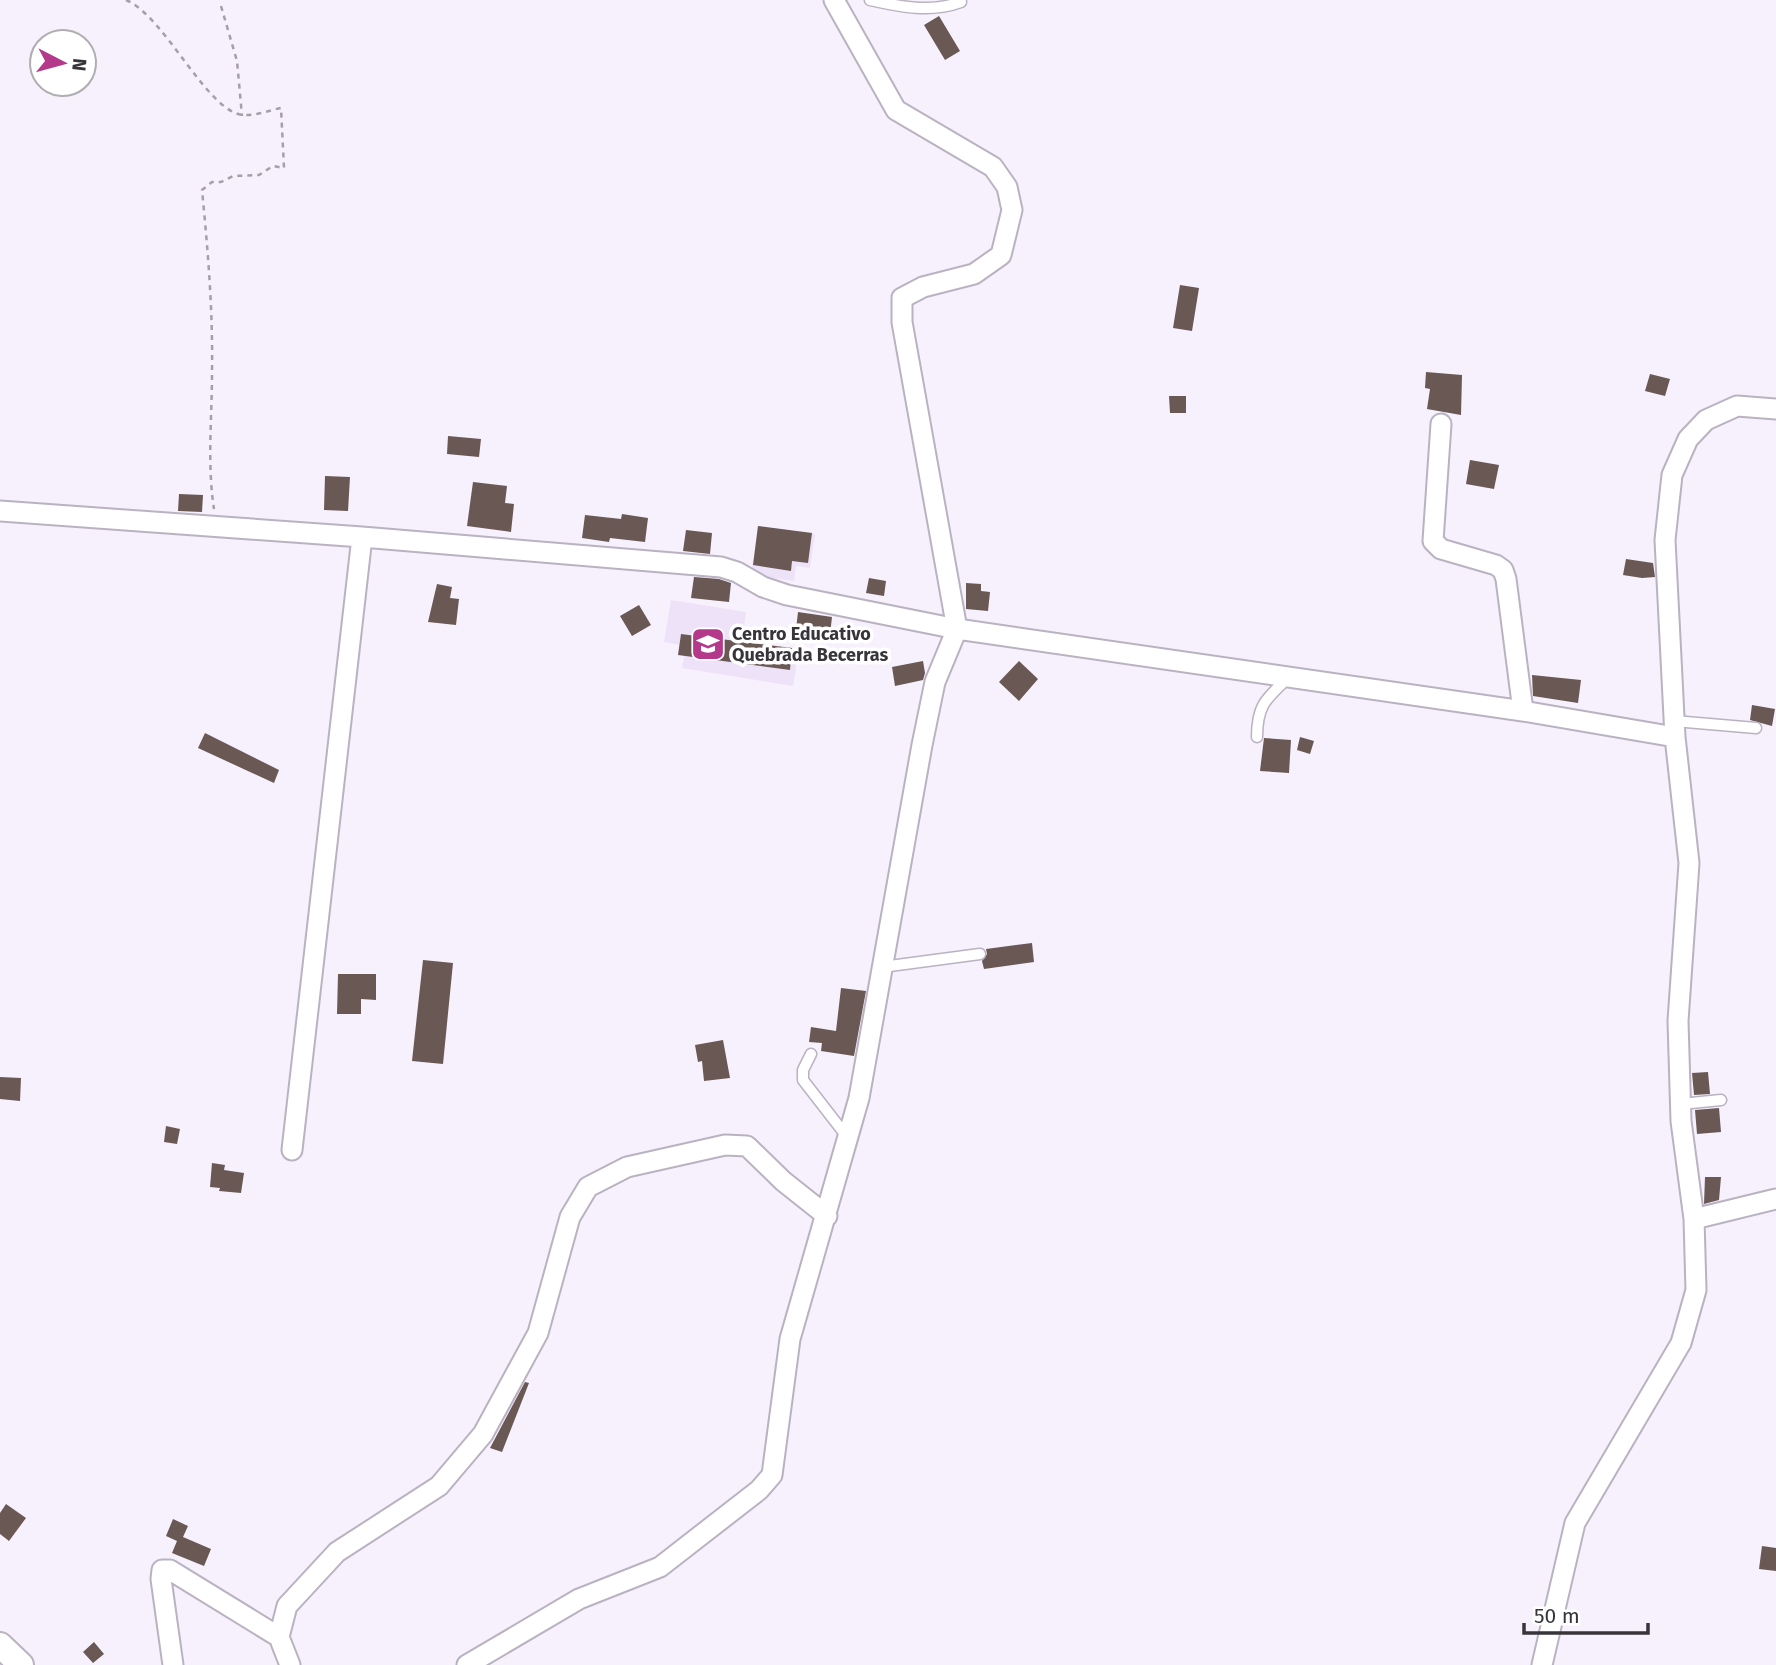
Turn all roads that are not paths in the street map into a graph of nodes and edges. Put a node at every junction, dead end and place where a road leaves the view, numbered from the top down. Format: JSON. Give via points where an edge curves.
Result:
{"nodes":[{"id":1,"x":870,"y":0,"type":"edge"},
{"id":2,"x":835,"y":1,"type":"edge"},
{"id":3,"x":961,"y":2,"type":"dead end"},
{"id":4,"x":1776,"y":409,"type":"edge"},
{"id":5,"x":1441,"y":424,"type":"dead end"},
{"id":6,"x":0,"y":510,"type":"edge"},
{"id":7,"x":362,"y":537,"type":"junction"},
{"id":8,"x":957,"y":629,"type":"junction"},
{"id":9,"x":1290,"y":677,"type":"junction"},
{"id":10,"x":1523,"y":710,"type":"junction"},
{"id":11,"x":1756,"y":727,"type":"dead end"},
{"id":12,"x":1675,"y":729,"type":"junction"},
{"id":13,"x":1256,"y":737,"type":"dead end"},
{"id":14,"x":980,"y":954,"type":"dead end"},
{"id":15,"x":882,"y":967,"type":"junction"},
{"id":16,"x":811,"y":1054,"type":"dead end"},
{"id":17,"x":1721,"y":1100,"type":"dead end"},
{"id":18,"x":1681,"y":1104,"type":"junction"},
{"id":19,"x":848,"y":1138,"type":"junction"},
{"id":20,"x":292,"y":1150,"type":"dead end"},
{"id":21,"x":1776,"y":1199,"type":"edge"},
{"id":22,"x":827,"y":1216,"type":"junction"},
{"id":23,"x":1694,"y":1219,"type":"junction"},
{"id":24,"x":279,"y":1637,"type":"junction"},
{"id":25,"x":0,"y":1645,"type":"edge"},
{"id":26,"x":21,"y":1665,"type":"edge"},
{"id":27,"x":173,"y":1665,"type":"edge"},
{"id":28,"x":290,"y":1665,"type":"edge"},
{"id":29,"x":467,"y":1665,"type":"edge"},
{"id":30,"x":1542,"y":1665,"type":"edge"}],
"edges":[{"from":1,"to":3,"type":"lane","via":[[929,10]]},
{"from":2,"to":8,"type":"street","via":[[896,110],[993,167],[1007,187],[1012,210],[1001,255],[974,274],[923,287],[902,298],[902,322]]},
{"from":4,"to":12,"type":"street","via":[[1737,406],[1706,420],[1688,439],[1672,475],[1665,540]]},
{"from":5,"to":10,"type":"street","via":[[1433,541],[1441,549],[1503,570]]},
{"from":6,"to":7,"type":"street"},
{"from":7,"to":8,"type":"street","via":[[721,567],[787,595]]},
{"from":7,"to":20,"type":"street"},
{"from":8,"to":9,"type":"street"},
{"from":8,"to":15,"type":"street","via":[[935,682]]},
{"from":9,"to":10,"type":"street"},
{"from":9,"to":13,"type":"lane","via":[[1258,711]]},
{"from":10,"to":12,"type":"street"},
{"from":11,"to":12,"type":"lane"},
{"from":12,"to":18,"type":"street","via":[[1689,863],[1678,1021]]},
{"from":14,"to":15,"type":"lane"},
{"from":15,"to":19,"type":"street"},
{"from":16,"to":19,"type":"lane","via":[[803,1080]]},
{"from":17,"to":18,"type":"lane"},
{"from":18,"to":23,"type":"street"},
{"from":19,"to":22,"type":"street"},
{"from":21,"to":23,"type":"street"},
{"from":22,"to":24,"type":"street","via":[[747,1146],[725,1145],[627,1167],[588,1187],[570,1217],[538,1333],[483,1434],[439,1486],[337,1552],[287,1605]]},
{"from":22,"to":29,"type":"street","via":[[790,1339],[772,1475],[660,1567],[579,1598]]},
{"from":23,"to":30,"type":"street","via":[[1696,1290],[1681,1343],[1575,1523]]},
{"from":24,"to":27,"type":"street","via":[[170,1570],[162,1570]]},
{"from":24,"to":28,"type":"street"},
{"from":25,"to":26,"type":"street"}]}
